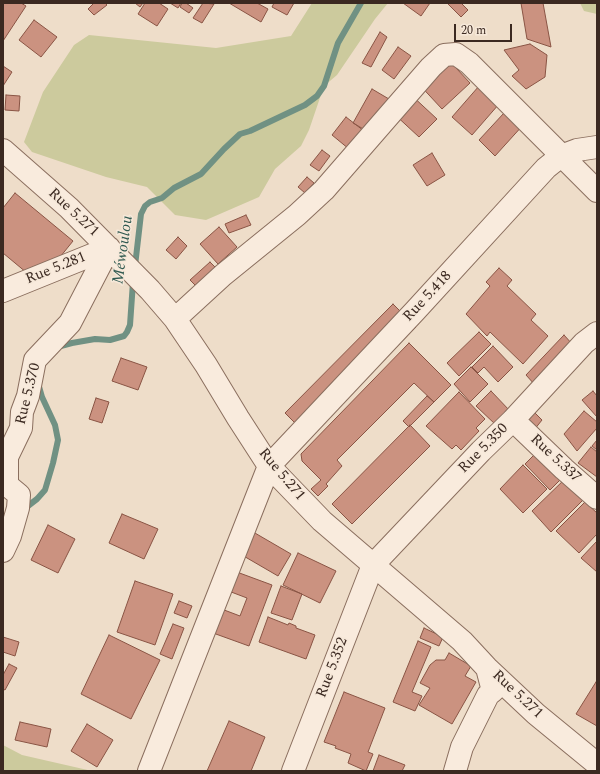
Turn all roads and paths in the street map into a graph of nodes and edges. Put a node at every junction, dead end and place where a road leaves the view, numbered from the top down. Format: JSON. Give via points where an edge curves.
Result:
{"nodes":[{"id":1,"x":597,"y":147,"type":"edge"},
{"id":2,"x":3,"y":150,"type":"edge"},
{"id":3,"x":561,"y":156,"type":"junction"},
{"id":4,"x":597,"y":191,"type":"edge"},
{"id":5,"x":109,"y":248,"type":"junction"},
{"id":6,"x":3,"y":291,"type":"edge"},
{"id":7,"x":175,"y":319,"type":"junction"},
{"id":8,"x":597,"y":333,"type":"edge"},
{"id":9,"x":513,"y":420,"type":"junction"},
{"id":10,"x":269,"y":466,"type":"junction"},
{"id":11,"x":597,"y":498,"type":"edge"},
{"id":12,"x":3,"y":551,"type":"edge"},
{"id":13,"x":373,"y":565,"type":"junction"},
{"id":14,"x":487,"y":668,"type":"junction"},
{"id":15,"x":597,"y":764,"type":"edge"},
{"id":16,"x":149,"y":771,"type":"edge"},
{"id":17,"x":293,"y":771,"type":"edge"},
{"id":18,"x":455,"y":771,"type":"edge"}],
"edges":[{"from":1,"to":3,"type":"street","name":"Rue 5.418"},
{"from":2,"to":5,"type":"street","name":"Rue 5.271","via":[[69,208]]},
{"from":3,"to":4,"type":"street"},
{"from":3,"to":7,"type":"street","via":[[469,63],[456,54],[444,55],[324,190]]},
{"from":3,"to":10,"type":"street","name":"Rue 5.418","via":[[546,168]]},
{"from":5,"to":6,"type":"street","name":"Rue 5.281"},
{"from":5,"to":7,"type":"street","name":"Rue 5.271"},
{"from":5,"to":12,"type":"street","name":"Rue 5.370","via":[[70,323],[35,360],[22,412],[21,428],[7,457],[7,485],[19,495],[10,536]]},
{"from":7,"to":10,"type":"street","name":"Rue 5.271"},
{"from":8,"to":9,"type":"street","name":"Rue 5.350","via":[[584,343]]},
{"from":9,"to":11,"type":"street","name":"Rue 5.337"},
{"from":9,"to":13,"type":"street","name":"Rue 5.350"},
{"from":10,"to":13,"type":"street","name":"Rue 5.271","via":[[322,521]]},
{"from":10,"to":16,"type":"street"},
{"from":13,"to":14,"type":"street","name":"Rue 5.271","via":[[462,641]]},
{"from":13,"to":17,"type":"street","name":"Rue 5.352"},
{"from":14,"to":15,"type":"street","name":"Rue 5.271","via":[[536,714]]},
{"from":14,"to":18,"type":"street","via":[[493,691],[488,695],[462,747]]}]}
